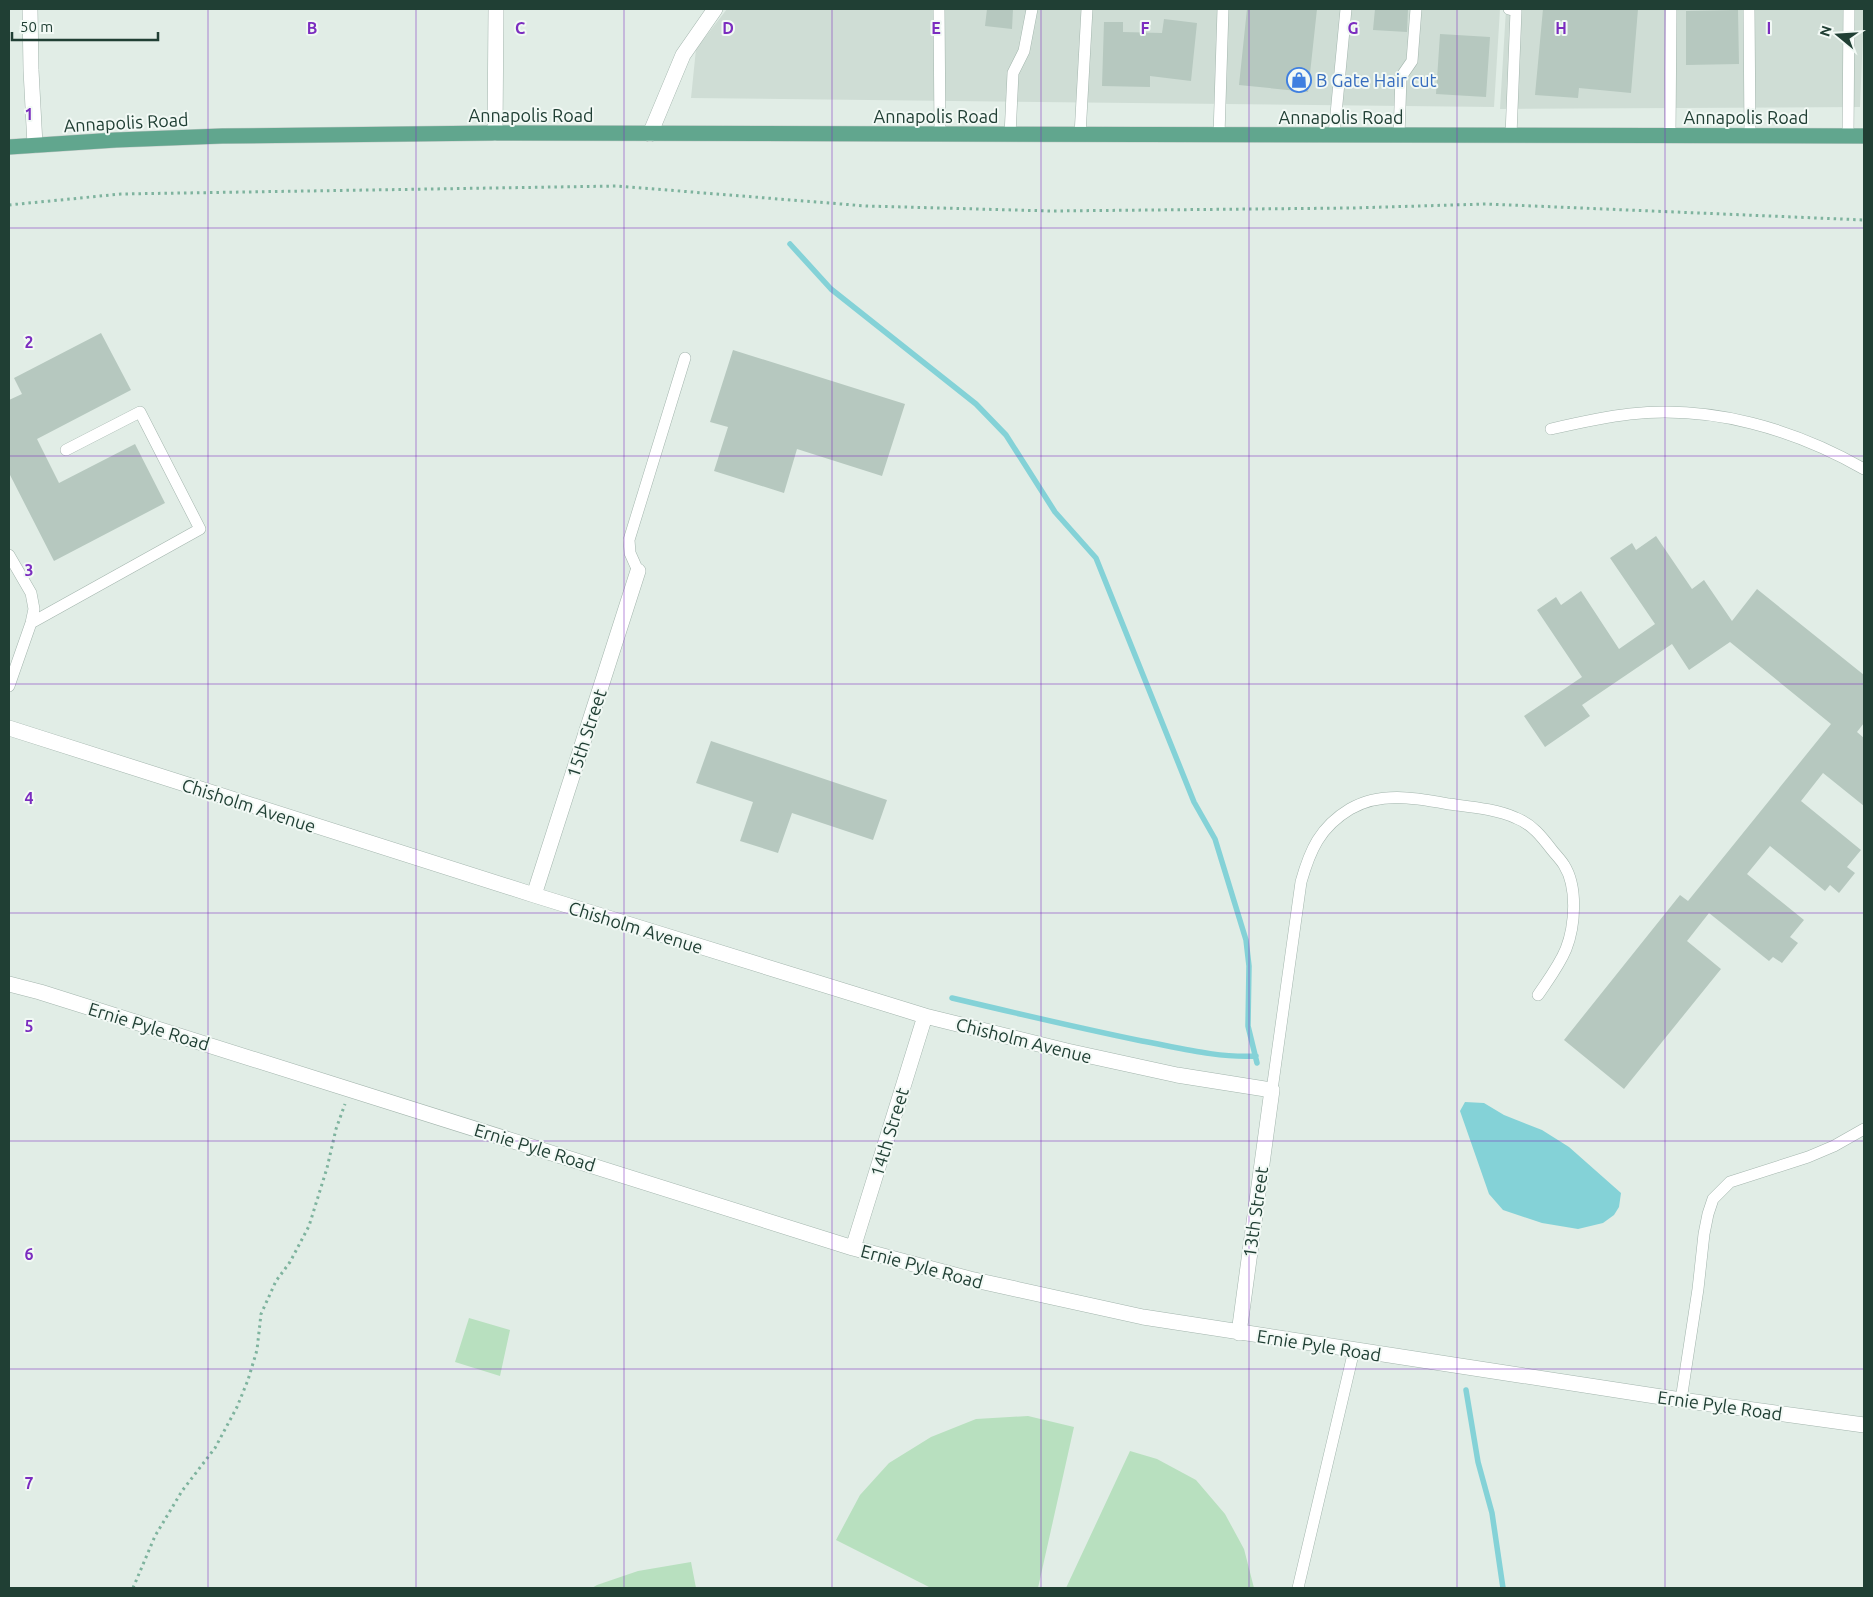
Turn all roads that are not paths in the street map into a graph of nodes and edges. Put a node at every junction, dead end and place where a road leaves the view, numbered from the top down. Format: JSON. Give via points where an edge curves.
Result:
{"nodes":[{"id":1,"x":30,"y":9,"type":"edge"},
{"id":2,"x":496,"y":9,"type":"edge"},
{"id":3,"x":715,"y":9,"type":"edge"},
{"id":4,"x":939,"y":9,"type":"edge"},
{"id":5,"x":1032,"y":9,"type":"edge"},
{"id":6,"x":1087,"y":9,"type":"edge"},
{"id":7,"x":1223,"y":9,"type":"edge"},
{"id":8,"x":1346,"y":9,"type":"edge"},
{"id":9,"x":1416,"y":9,"type":"edge"},
{"id":10,"x":1514,"y":9,"type":"edge"},
{"id":11,"x":1671,"y":9,"type":"edge"},
{"id":12,"x":1750,"y":9,"type":"edge"},
{"id":13,"x":1849,"y":9,"type":"edge"},
{"id":14,"x":495,"y":133,"type":"junction"},
{"id":15,"x":650,"y":134,"type":"junction"},
{"id":16,"x":940,"y":134,"type":"junction"},
{"id":17,"x":1010,"y":134,"type":"junction"},
{"id":18,"x":1080,"y":135,"type":"junction"},
{"id":19,"x":1219,"y":135,"type":"junction"},
{"id":20,"x":1334,"y":135,"type":"junction"},
{"id":21,"x":1399,"y":136,"type":"junction"},
{"id":22,"x":1511,"y":136,"type":"junction"},
{"id":23,"x":1670,"y":136,"type":"junction"},
{"id":24,"x":1750,"y":136,"type":"junction"},
{"id":25,"x":1848,"y":136,"type":"junction"},
{"id":26,"x":1864,"y":136,"type":"edge"},
{"id":27,"x":35,"y":145,"type":"junction"},
{"id":28,"x":9,"y":147,"type":"edge"},
{"id":29,"x":685,"y":358,"type":"dead end"},
{"id":30,"x":1551,"y":429,"type":"dead end"},
{"id":31,"x":66,"y":450,"type":"dead end"},
{"id":32,"x":1864,"y":469,"type":"edge"},
{"id":33,"x":9,"y":555,"type":"edge"},
{"id":34,"x":638,"y":571,"type":"joint"},
{"id":35,"x":31,"y":623,"type":"junction"},
{"id":36,"x":9,"y":686,"type":"edge"},
{"id":37,"x":9,"y":728,"type":"edge"},
{"id":38,"x":534,"y":896,"type":"junction"},
{"id":39,"x":9,"y":984,"type":"edge"},
{"id":40,"x":1538,"y":995,"type":"dead end"},
{"id":41,"x":926,"y":1016,"type":"junction"},
{"id":42,"x":1272,"y":1090,"type":"junction"},
{"id":43,"x":1864,"y":1129,"type":"edge"},
{"id":44,"x":853,"y":1248,"type":"junction"},
{"id":45,"x":1238,"y":1333,"type":"junction"},
{"id":46,"x":1354,"y":1350,"type":"junction"},
{"id":47,"x":1681,"y":1400,"type":"junction"},
{"id":48,"x":1864,"y":1425,"type":"edge"},
{"id":49,"x":1298,"y":1588,"type":"edge"}],
"edges":[{"from":1,"to":27,"type":"street"},
{"from":2,"to":14,"type":"street"},
{"from":3,"to":15,"type":"street","via":[[683,55]]},
{"from":4,"to":16,"type":"lane"},
{"from":5,"to":17,"type":"lane","via":[[1024,50],[1013,73]]},
{"from":6,"to":18,"type":"lane"},
{"from":7,"to":19,"type":"lane"},
{"from":8,"to":20,"type":"lane"},
{"from":9,"to":21,"type":"lane","via":[[1412,61],[1401,77]]},
{"from":10,"to":22,"type":"lane"},
{"from":11,"to":23,"type":"lane"},
{"from":12,"to":24,"type":"lane"},
{"from":13,"to":25,"type":"lane"},
{"from":14,"to":15,"type":"main road","name":"Annapolis Road"},
{"from":14,"to":27,"type":"main road","name":"Annapolis Road","via":[[222,136]]},
{"from":15,"to":16,"type":"main road","name":"Annapolis Road"},
{"from":16,"to":17,"type":"main road","name":"Annapolis Road"},
{"from":17,"to":18,"type":"main road","name":"Annapolis Road"},
{"from":18,"to":19,"type":"main road","name":"Annapolis Road"},
{"from":19,"to":20,"type":"main road","name":"Annapolis Road"},
{"from":20,"to":21,"type":"main road","name":"Annapolis Road"},
{"from":21,"to":22,"type":"main road","name":"Annapolis Road"},
{"from":22,"to":23,"type":"main road","name":"Annapolis Road"},
{"from":23,"to":24,"type":"main road","name":"Annapolis Road"},
{"from":24,"to":25,"type":"main road","name":"Annapolis Road"},
{"from":25,"to":26,"type":"main road","name":"Annapolis Road"},
{"from":27,"to":28,"type":"main road","name":"Annapolis Road"},
{"from":29,"to":34,"type":"lane","via":[[630,540],[630,553]]},
{"from":30,"to":32,"type":"lane","via":[[1632,414],[1709,415],[1804,439]]},
{"from":31,"to":35,"type":"lane","via":[[140,412],[200,529]]},
{"from":33,"to":35,"type":"lane","via":[[31,593],[34,609]]},
{"from":34,"to":38,"type":"street","name":"15th Street"},
{"from":35,"to":36,"type":"lane"},
{"from":37,"to":38,"type":"street","name":"Chisholm Avenue"},
{"from":38,"to":41,"type":"street","name":"Chisholm Avenue"},
{"from":39,"to":44,"type":"street","name":"Ernie Pyle Road"},
{"from":40,"to":42,"type":"lane","via":[[1566,949],[1573,920],[1574,894],[1565,866],[1545,841],[1532,826],[1488,810],[1416,798],[1370,800],[1332,822],[1309,854],[1301,882]]},
{"from":41,"to":42,"type":"street","name":"Chisholm Avenue","via":[[1177,1075]]},
{"from":41,"to":44,"type":"street","name":"14th Street"},
{"from":42,"to":45,"type":"street","name":"13th Street"},
{"from":43,"to":47,"type":"lane","via":[[1808,1157],[1730,1182],[1713,1199],[1704,1234]]},
{"from":44,"to":45,"type":"street","name":"Ernie Pyle Road","via":[[1045,1296]]},
{"from":45,"to":46,"type":"street","name":"Ernie Pyle Road"},
{"from":46,"to":47,"type":"street","name":"Ernie Pyle Road"},
{"from":46,"to":49,"type":"lane"},
{"from":47,"to":48,"type":"street","name":"Ernie Pyle Road"}]}
